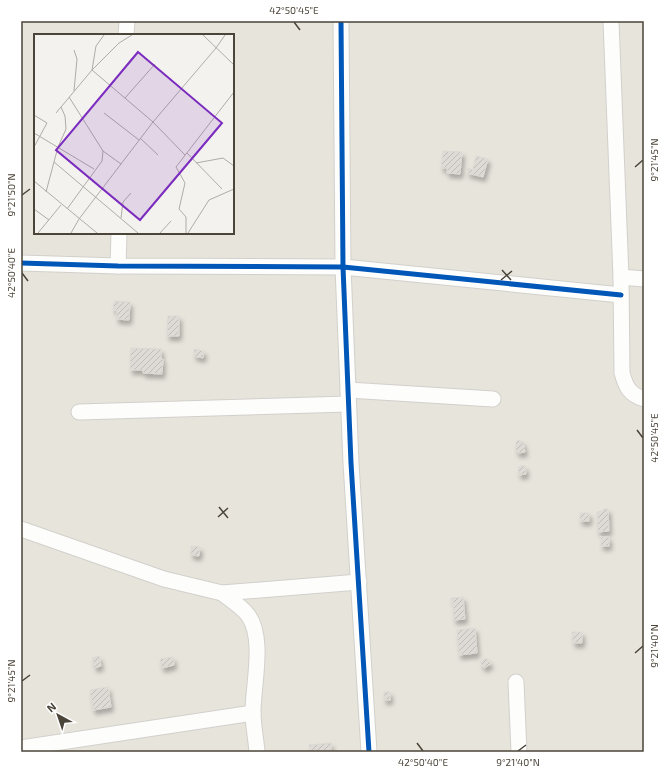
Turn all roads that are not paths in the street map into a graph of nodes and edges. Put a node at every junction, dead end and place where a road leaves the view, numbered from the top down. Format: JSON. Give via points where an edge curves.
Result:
{"nodes":[{"id":1,"x":127,"y":21,"type":"edge"},
{"id":2,"x":341,"y":21,"type":"edge"},
{"id":3,"x":611,"y":21,"type":"edge"},
{"id":4,"x":126,"y":34,"type":"edge"},
{"id":5,"x":119,"y":234,"type":"edge"},
{"id":6,"x":21,"y":264,"type":"edge"},
{"id":7,"x":118,"y":266,"type":"junction"},
{"id":8,"x":342,"y":267,"type":"junction"},
{"id":9,"x":622,"y":277,"type":"junction"},
{"id":10,"x":644,"y":279,"type":"edge"},
{"id":11,"x":621,"y":295,"type":"junction"},
{"id":12,"x":348,"y":397,"type":"junction"},
{"id":13,"x":644,"y":398,"type":"edge"},
{"id":14,"x":493,"y":399,"type":"dead end"},
{"id":15,"x":79,"y":412,"type":"dead end"},
{"id":16,"x":21,"y":530,"type":"edge"},
{"id":17,"x":358,"y":582,"type":"junction"},
{"id":18,"x":222,"y":593,"type":"junction"},
{"id":19,"x":516,"y":682,"type":"dead end"},
{"id":20,"x":253,"y":713,"type":"junction"},
{"id":21,"x":21,"y":748,"type":"edge"},
{"id":22,"x":257,"y":752,"type":"edge"},
{"id":23,"x":369,"y":752,"type":"edge"},
{"id":24,"x":519,"y":752,"type":"edge"}],
"edges":[{"from":1,"to":4,"type":"street"},
{"from":2,"to":8,"type":"street"},
{"from":3,"to":9,"type":"street"},
{"from":5,"to":7,"type":"street"},
{"from":6,"to":7,"type":"street"},
{"from":7,"to":8,"type":"street"},
{"from":8,"to":11,"type":"street"},
{"from":8,"to":12,"type":"street"},
{"from":9,"to":10,"type":"street"},
{"from":9,"to":11,"type":"street"},
{"from":11,"to":13,"type":"street","via":[[622,373],[626,387],[638,397]]},
{"from":12,"to":14,"type":"street"},
{"from":12,"to":15,"type":"street"},
{"from":12,"to":17,"type":"street"},
{"from":16,"to":18,"type":"street","via":[[164,579]]},
{"from":17,"to":18,"type":"street"},
{"from":17,"to":23,"type":"street"},
{"from":18,"to":20,"type":"street","via":[[248,616],[255,631],[258,648]]},
{"from":19,"to":24,"type":"street"},
{"from":20,"to":21,"type":"street"},
{"from":20,"to":22,"type":"street"}]}
